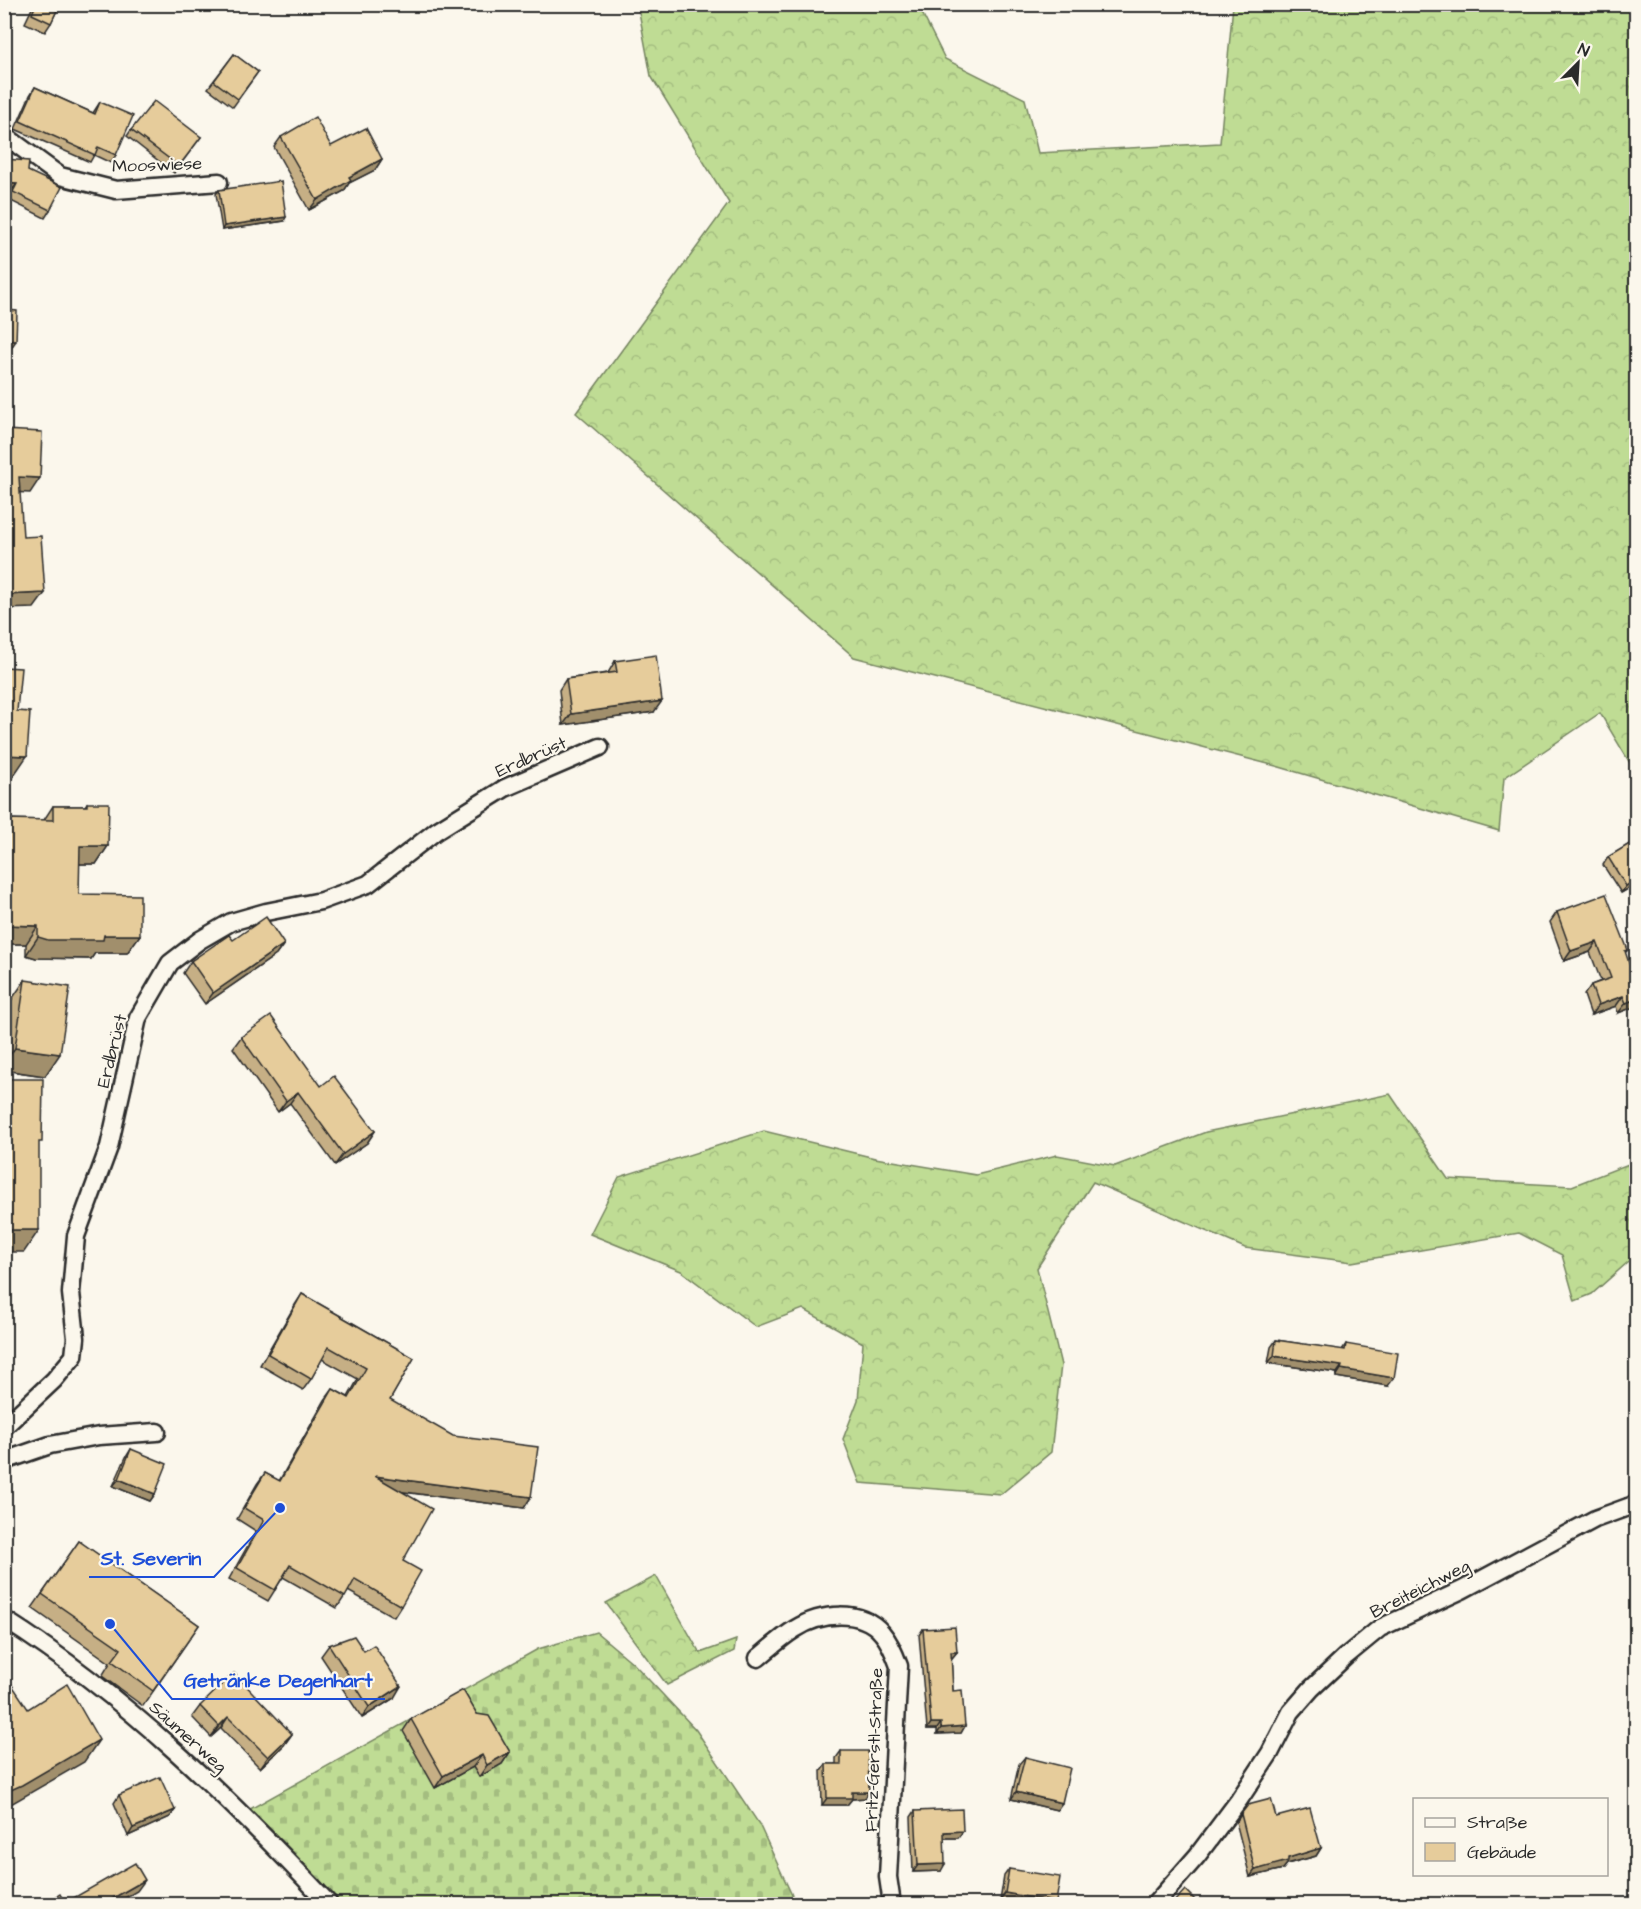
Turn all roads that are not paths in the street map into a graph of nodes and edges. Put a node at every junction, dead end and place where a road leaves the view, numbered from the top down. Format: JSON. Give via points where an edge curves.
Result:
{"nodes":[{"id":1,"x":4,"y":135,"type":"edge"},
{"id":2,"x":219,"y":182,"type":"dead end"},
{"id":3,"x":600,"y":747,"type":"dead end"},
{"id":4,"x":4,"y":1427,"type":"edge"},
{"id":5,"x":157,"y":1432,"type":"dead end"},
{"id":6,"x":4,"y":1461,"type":"edge"},
{"id":7,"x":1636,"y":1504,"type":"edge"},
{"id":8,"x":4,"y":1619,"type":"edge"},
{"id":9,"x":758,"y":1658,"type":"dead end"},
{"id":10,"x":329,"y":1905,"type":"edge"},
{"id":11,"x":892,"y":1905,"type":"edge"},
{"id":12,"x":1155,"y":1905,"type":"edge"}],
"edges":[{"from":1,"to":2,"type":"street","name":"Mooswiese","via":[[60,176],[116,190]]},
{"from":3,"to":4,"type":"street","name":"Erdbrüst","via":[[505,788],[436,831],[368,884],[321,901],[231,922],[170,963],[138,1018],[109,1147],[76,1236],[72,1293],[74,1356]]},
{"from":5,"to":6,"type":"street","via":[[50,1444]]},
{"from":7,"to":12,"type":"street","name":"Breiteichweg","via":[[1595,1519],[1462,1590],[1380,1628],[1346,1656],[1291,1712],[1239,1800]]},
{"from":8,"to":10,"type":"street","name":"Säumerweg","via":[[35,1638],[162,1738],[225,1796]]},
{"from":9,"to":11,"type":"street","name":"Fritz-Gerstl-Straße","via":[[797,1628],[843,1614],[882,1632],[892,1649],[899,1666],[888,1877]]}]}
